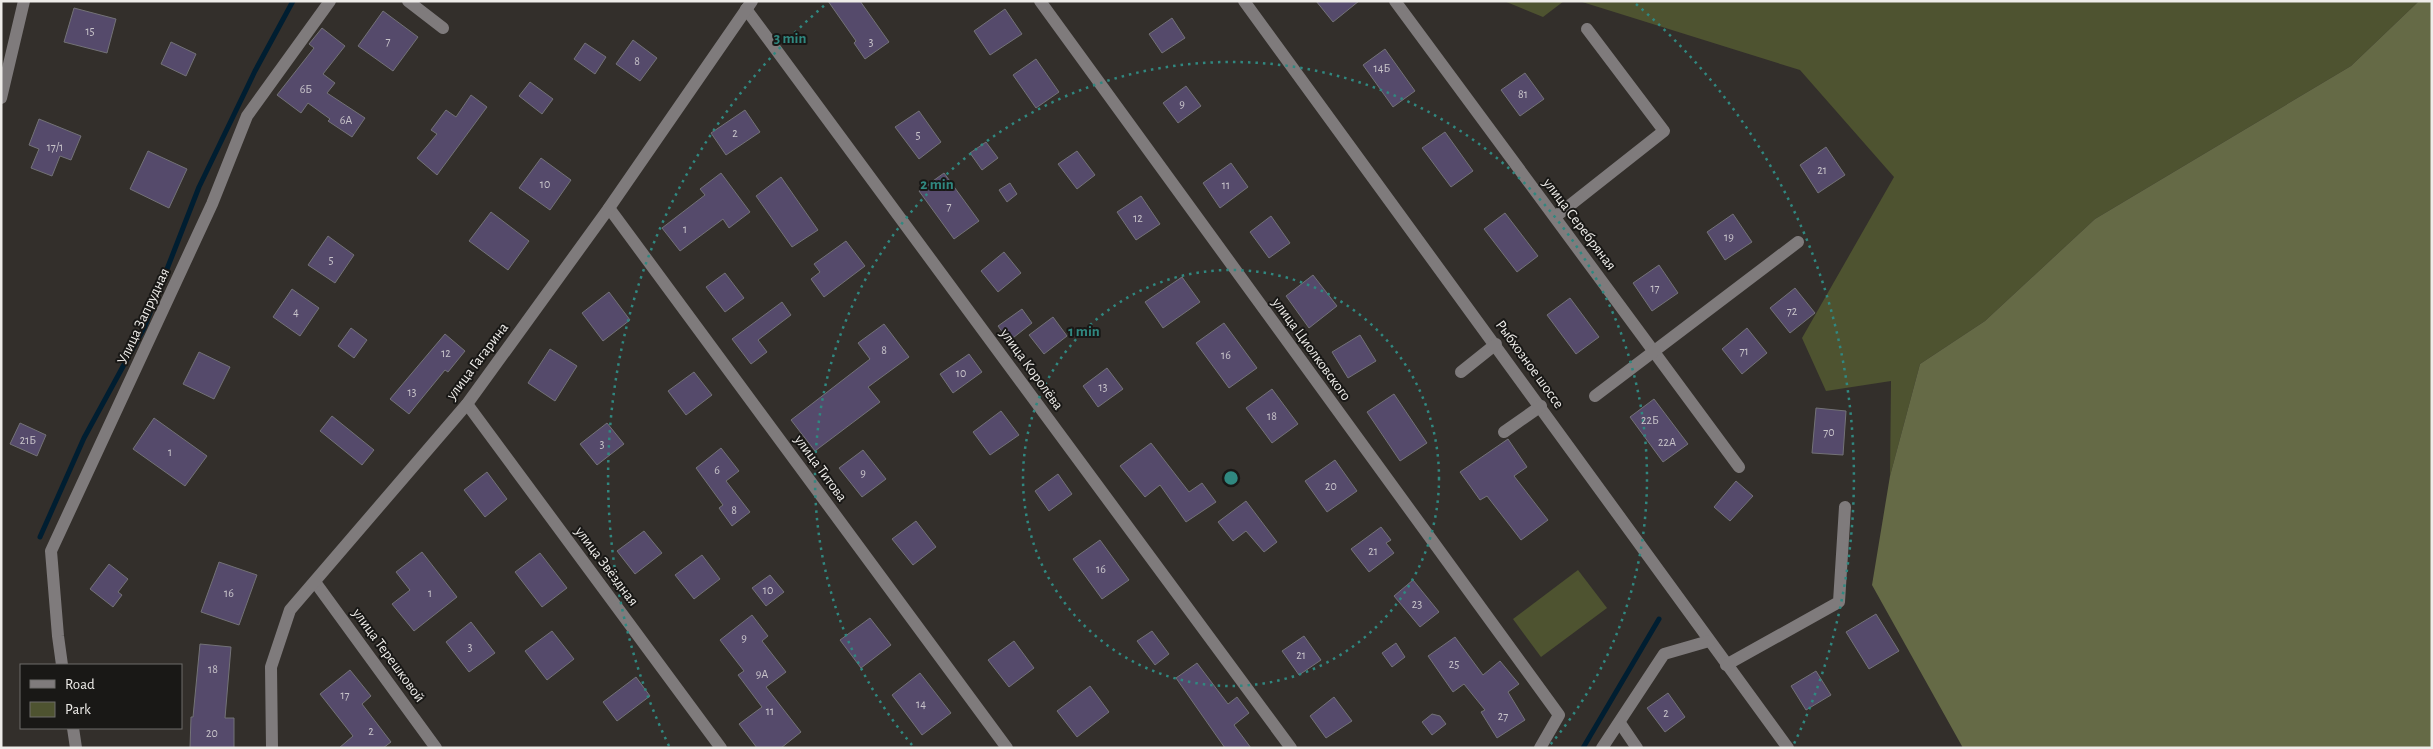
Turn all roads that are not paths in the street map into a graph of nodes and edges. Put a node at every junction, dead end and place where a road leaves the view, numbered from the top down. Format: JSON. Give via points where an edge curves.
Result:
{"nodes":[{"id":1,"x":24,"y":1,"type":"edge"},
{"id":2,"x":330,"y":1,"type":"edge"},
{"id":3,"x":408,"y":1,"type":"edge"},
{"id":4,"x":1040,"y":1,"type":"edge"},
{"id":5,"x":1244,"y":1,"type":"edge"},
{"id":6,"x":1395,"y":1,"type":"edge"},
{"id":7,"x":749,"y":5,"type":"edge"},
{"id":8,"x":443,"y":28,"type":"dead end"},
{"id":9,"x":1587,"y":29,"type":"dead end"},
{"id":10,"x":1,"y":98,"type":"edge"},
{"id":11,"x":609,"y":208,"type":"junction"},
{"id":12,"x":1555,"y":217,"type":"junction"},
{"id":13,"x":1798,"y":242,"type":"dead end"},
{"id":14,"x":1496,"y":344,"type":"junction"},
{"id":15,"x":1656,"y":352,"type":"junction"},
{"id":16,"x":1460,"y":372,"type":"dead end"},
{"id":17,"x":1595,"y":396,"type":"dead end"},
{"id":18,"x":466,"y":404,"type":"junction"},
{"id":19,"x":1541,"y":406,"type":"junction"},
{"id":20,"x":1504,"y":432,"type":"dead end"},
{"id":21,"x":1740,"y":467,"type":"dead end"},
{"id":22,"x":1845,"y":507,"type":"dead end"},
{"id":23,"x":315,"y":582,"type":"junction"},
{"id":24,"x":1709,"y":641,"type":"junction"},
{"id":25,"x":62,"y":664,"type":"edge"},
{"id":26,"x":1726,"y":665,"type":"junction"},
{"id":27,"x":1620,"y":723,"type":"junction"},
{"id":28,"x":73,"y":729,"type":"edge"},
{"id":29,"x":76,"y":748,"type":"edge"},
{"id":30,"x":272,"y":748,"type":"edge"},
{"id":31,"x":436,"y":748,"type":"edge"},
{"id":32,"x":721,"y":748,"type":"edge"},
{"id":33,"x":1007,"y":748,"type":"edge"},
{"id":34,"x":1291,"y":748,"type":"edge"},
{"id":35,"x":1540,"y":748,"type":"edge"},
{"id":36,"x":1602,"y":748,"type":"edge"},
{"id":37,"x":1637,"y":748,"type":"edge"},
{"id":38,"x":1788,"y":748,"type":"edge"}],
"edges":[{"from":1,"to":10,"type":"street"},
{"from":2,"to":25,"type":"street","name":"Улица Запрудная","via":[[247,116],[212,204],[51,551]]},
{"from":3,"to":8,"type":"street"},
{"from":4,"to":35,"type":"street","name":"улица Циолковского","via":[[1558,715]]},
{"from":5,"to":14,"type":"street","name":"Рыбхозное шоссе"},
{"from":6,"to":12,"type":"street","name":"улица Серебряная"},
{"from":7,"to":11,"type":"street","name":"улица Гагарина"},
{"from":7,"to":34,"type":"street","name":"улица Королёва"},
{"from":9,"to":12,"type":"street","via":[[1664,131]]},
{"from":11,"to":18,"type":"street","name":"улица Гагарина"},
{"from":11,"to":33,"type":"street","name":"улица Титова"},
{"from":12,"to":15,"type":"street","name":"улица Серебряная"},
{"from":13,"to":15,"type":"street"},
{"from":14,"to":16,"type":"street"},
{"from":14,"to":19,"type":"street","name":"Рыбхозное шоссе"},
{"from":15,"to":17,"type":"street"},
{"from":15,"to":21,"type":"street","name":"улица Серебряная"},
{"from":18,"to":23,"type":"street","name":"улица Гагарина"},
{"from":18,"to":32,"type":"street","name":"улица Звёздная"},
{"from":19,"to":20,"type":"street"},
{"from":19,"to":24,"type":"street","name":"Рыбхозное шоссе"},
{"from":22,"to":26,"type":"street","via":[[1839,602]]},
{"from":23,"to":30,"type":"street","name":"улица Гагарина","via":[[290,610],[270,666]]},
{"from":23,"to":31,"type":"street","name":"улица Терешковой"},
{"from":24,"to":26,"type":"street","name":"Рыбхозное шоссе"},
{"from":24,"to":27,"type":"street","via":[[1664,654]]},
{"from":26,"to":38,"type":"street","name":"Рыбхозное шоссе"},
{"from":27,"to":36,"type":"street"},
{"from":27,"to":37,"type":"street"},
{"from":28,"to":29,"type":"street"}]}
